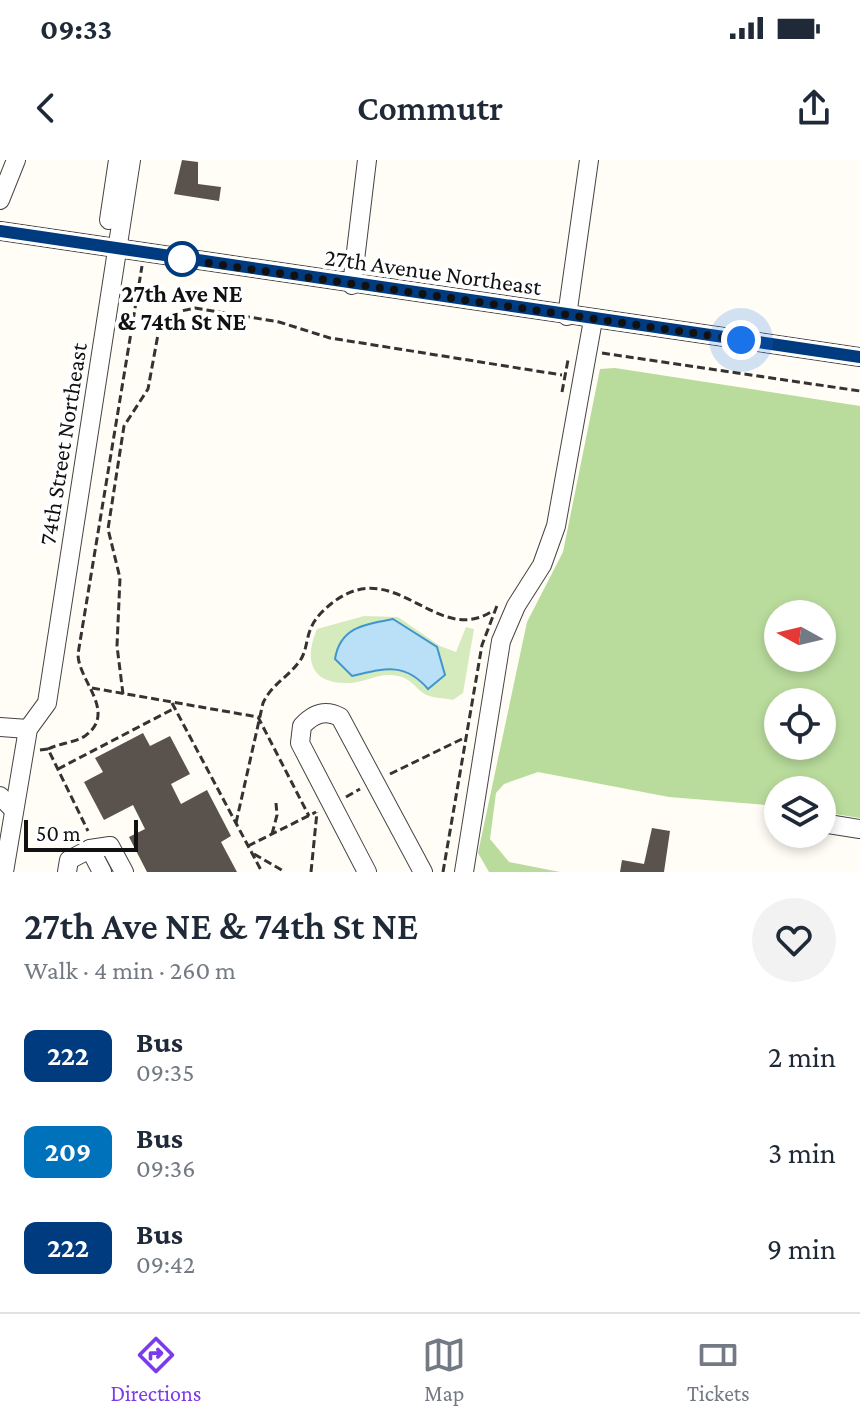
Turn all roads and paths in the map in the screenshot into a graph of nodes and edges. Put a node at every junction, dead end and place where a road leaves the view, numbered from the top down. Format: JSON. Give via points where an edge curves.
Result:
{"nodes":[{"id":1,"x":16,"y":160,"type":"edge"},
{"id":2,"x":118,"y":160,"type":"edge"},
{"id":3,"x":131,"y":160,"type":"edge"},
{"id":4,"x":367,"y":160,"type":"edge"},
{"id":5,"x":589,"y":160,"type":"edge"},
{"id":6,"x":0,"y":200,"type":"edge"},
{"id":7,"x":0,"y":231,"type":"edge"},
{"id":8,"x":110,"y":248,"type":"junction"},
{"id":9,"x":144,"y":253,"type":"junction"},
{"id":10,"x":352,"y":285,"type":"junction"},
{"id":11,"x":567,"y":316,"type":"junction"},
{"id":12,"x":593,"y":320,"type":"junction"},
{"id":13,"x":598,"y":353,"type":"dead end"},
{"id":14,"x":860,"y":357,"type":"edge"},
{"id":15,"x":562,"y":375,"type":"dead end"},
{"id":16,"x":860,"y":391,"type":"edge"},
{"id":17,"x":494,"y":610,"type":"dead end"},
{"id":18,"x":92,"y":688,"type":"junction"},
{"id":19,"x":123,"y":694,"type":"junction"},
{"id":20,"x":172,"y":703,"type":"junction"},
{"id":21,"x":175,"y":708,"type":"junction"},
{"id":22,"x":258,"y":717,"type":"junction"},
{"id":23,"x":0,"y":727,"type":"edge"},
{"id":24,"x":28,"y":729,"type":"junction"},
{"id":25,"x":464,"y":738,"type":"dead end"},
{"id":26,"x":32,"y":749,"type":"dead end"},
{"id":27,"x":48,"y":749,"type":"junction"},
{"id":28,"x":57,"y":769,"type":"junction"},
{"id":29,"x":383,"y":778,"type":"dead end"},
{"id":30,"x":369,"y":785,"type":"dead end"},
{"id":31,"x":0,"y":796,"type":"edge"},
{"id":32,"x":339,"y":800,"type":"dead end"},
{"id":33,"x":276,"y":803,"type":"dead end"},
{"id":34,"x":326,"y":807,"type":"dead end"},
{"id":35,"x":14,"y":810,"type":"junction"},
{"id":36,"x":317,"y":811,"type":"junction"},
{"id":37,"x":309,"y":816,"type":"junction"},
{"id":38,"x":236,"y":823,"type":"junction"},
{"id":39,"x":836,"y":825,"type":"edge"},
{"id":40,"x":860,"y":829,"type":"edge"},
{"id":41,"x":272,"y":834,"type":"junction"},
{"id":42,"x":90,"y":843,"type":"junction"},
{"id":43,"x":248,"y":846,"type":"junction"},
{"id":44,"x":251,"y":852,"type":"junction"},
{"id":45,"x":3,"y":870,"type":"edge"},
{"id":46,"x":67,"y":872,"type":"edge"},
{"id":47,"x":102,"y":872,"type":"edge"},
{"id":48,"x":124,"y":872,"type":"edge"},
{"id":49,"x":262,"y":872,"type":"edge"},
{"id":50,"x":285,"y":872,"type":"edge"},
{"id":51,"x":311,"y":872,"type":"edge"},
{"id":52,"x":367,"y":872,"type":"edge"},
{"id":53,"x":423,"y":872,"type":"edge"},
{"id":54,"x":464,"y":872,"type":"edge"}],
"edges":[{"from":1,"to":6,"type":"street"},
{"from":2,"to":8,"type":"street"},
{"from":3,"to":8,"type":"street","name":"74th Street Northeast"},
{"from":4,"to":10,"type":"street"},
{"from":5,"to":11,"type":"street"},
{"from":7,"to":8,"type":"street","name":"27th Avenue Northeast"},
{"from":8,"to":9,"type":"street","name":"27th Avenue Northeast"},
{"from":8,"to":24,"type":"street","name":"74th Street Northeast","via":[[115,275],[56,705]]},
{"from":9,"to":10,"type":"street","name":"27th Avenue Northeast"},
{"from":9,"to":18,"type":"path","via":[[78,654],[80,673]]},
{"from":10,"to":11,"type":"street","name":"27th Avenue Northeast"},
{"from":11,"to":12,"type":"street","name":"27th Avenue Northeast"},
{"from":12,"to":14,"type":"street","name":"27th Avenue Northeast"},
{"from":12,"to":54,"type":"street","via":[[556,526],[542,565],[501,641]]},
{"from":13,"to":16,"type":"path"},
{"from":15,"to":19,"type":"path","via":[[330,338],[279,322],[195,308],[172,313],[159,329],[148,389],[124,426],[108,529],[120,578],[117,646]]},
{"from":17,"to":22,"type":"path","via":[[469,619],[446,619],[386,589],[343,597],[312,624],[301,660],[270,687]]},
{"from":18,"to":19,"type":"path"},
{"from":18,"to":27,"type":"path","via":[[98,715],[92,729]]},
{"from":19,"to":20,"type":"path"},
{"from":20,"to":21,"type":"path"},
{"from":20,"to":22,"type":"path"},
{"from":21,"to":28,"type":"path"},
{"from":21,"to":38,"type":"path"},
{"from":22,"to":37,"type":"path"},
{"from":22,"to":38,"type":"path"},
{"from":23,"to":24,"type":"street"},
{"from":24,"to":35,"type":"street"},
{"from":25,"to":29,"type":"path"},
{"from":26,"to":27,"type":"path"},
{"from":27,"to":28,"type":"path"},
{"from":28,"to":42,"type":"path"},
{"from":30,"to":32,"type":"path"},
{"from":31,"to":35,"type":"street"},
{"from":33,"to":41,"type":"path"},
{"from":34,"to":36,"type":"path"},
{"from":35,"to":45,"type":"street"},
{"from":36,"to":37,"type":"path"},
{"from":36,"to":51,"type":"path"},
{"from":37,"to":41,"type":"path"},
{"from":38,"to":43,"type":"path"},
{"from":39,"to":40,"type":"street"},
{"from":41,"to":43,"type":"path"},
{"from":42,"to":46,"type":"street","via":[[69,860]]},
{"from":42,"to":47,"type":"street"},
{"from":42,"to":48,"type":"street","via":[[110,846]]},
{"from":43,"to":44,"type":"path"},
{"from":44,"to":49,"type":"path"},
{"from":44,"to":50,"type":"path"},
{"from":52,"to":53,"type":"street","via":[[300,743],[302,726],[321,713],[340,717]]}]}
